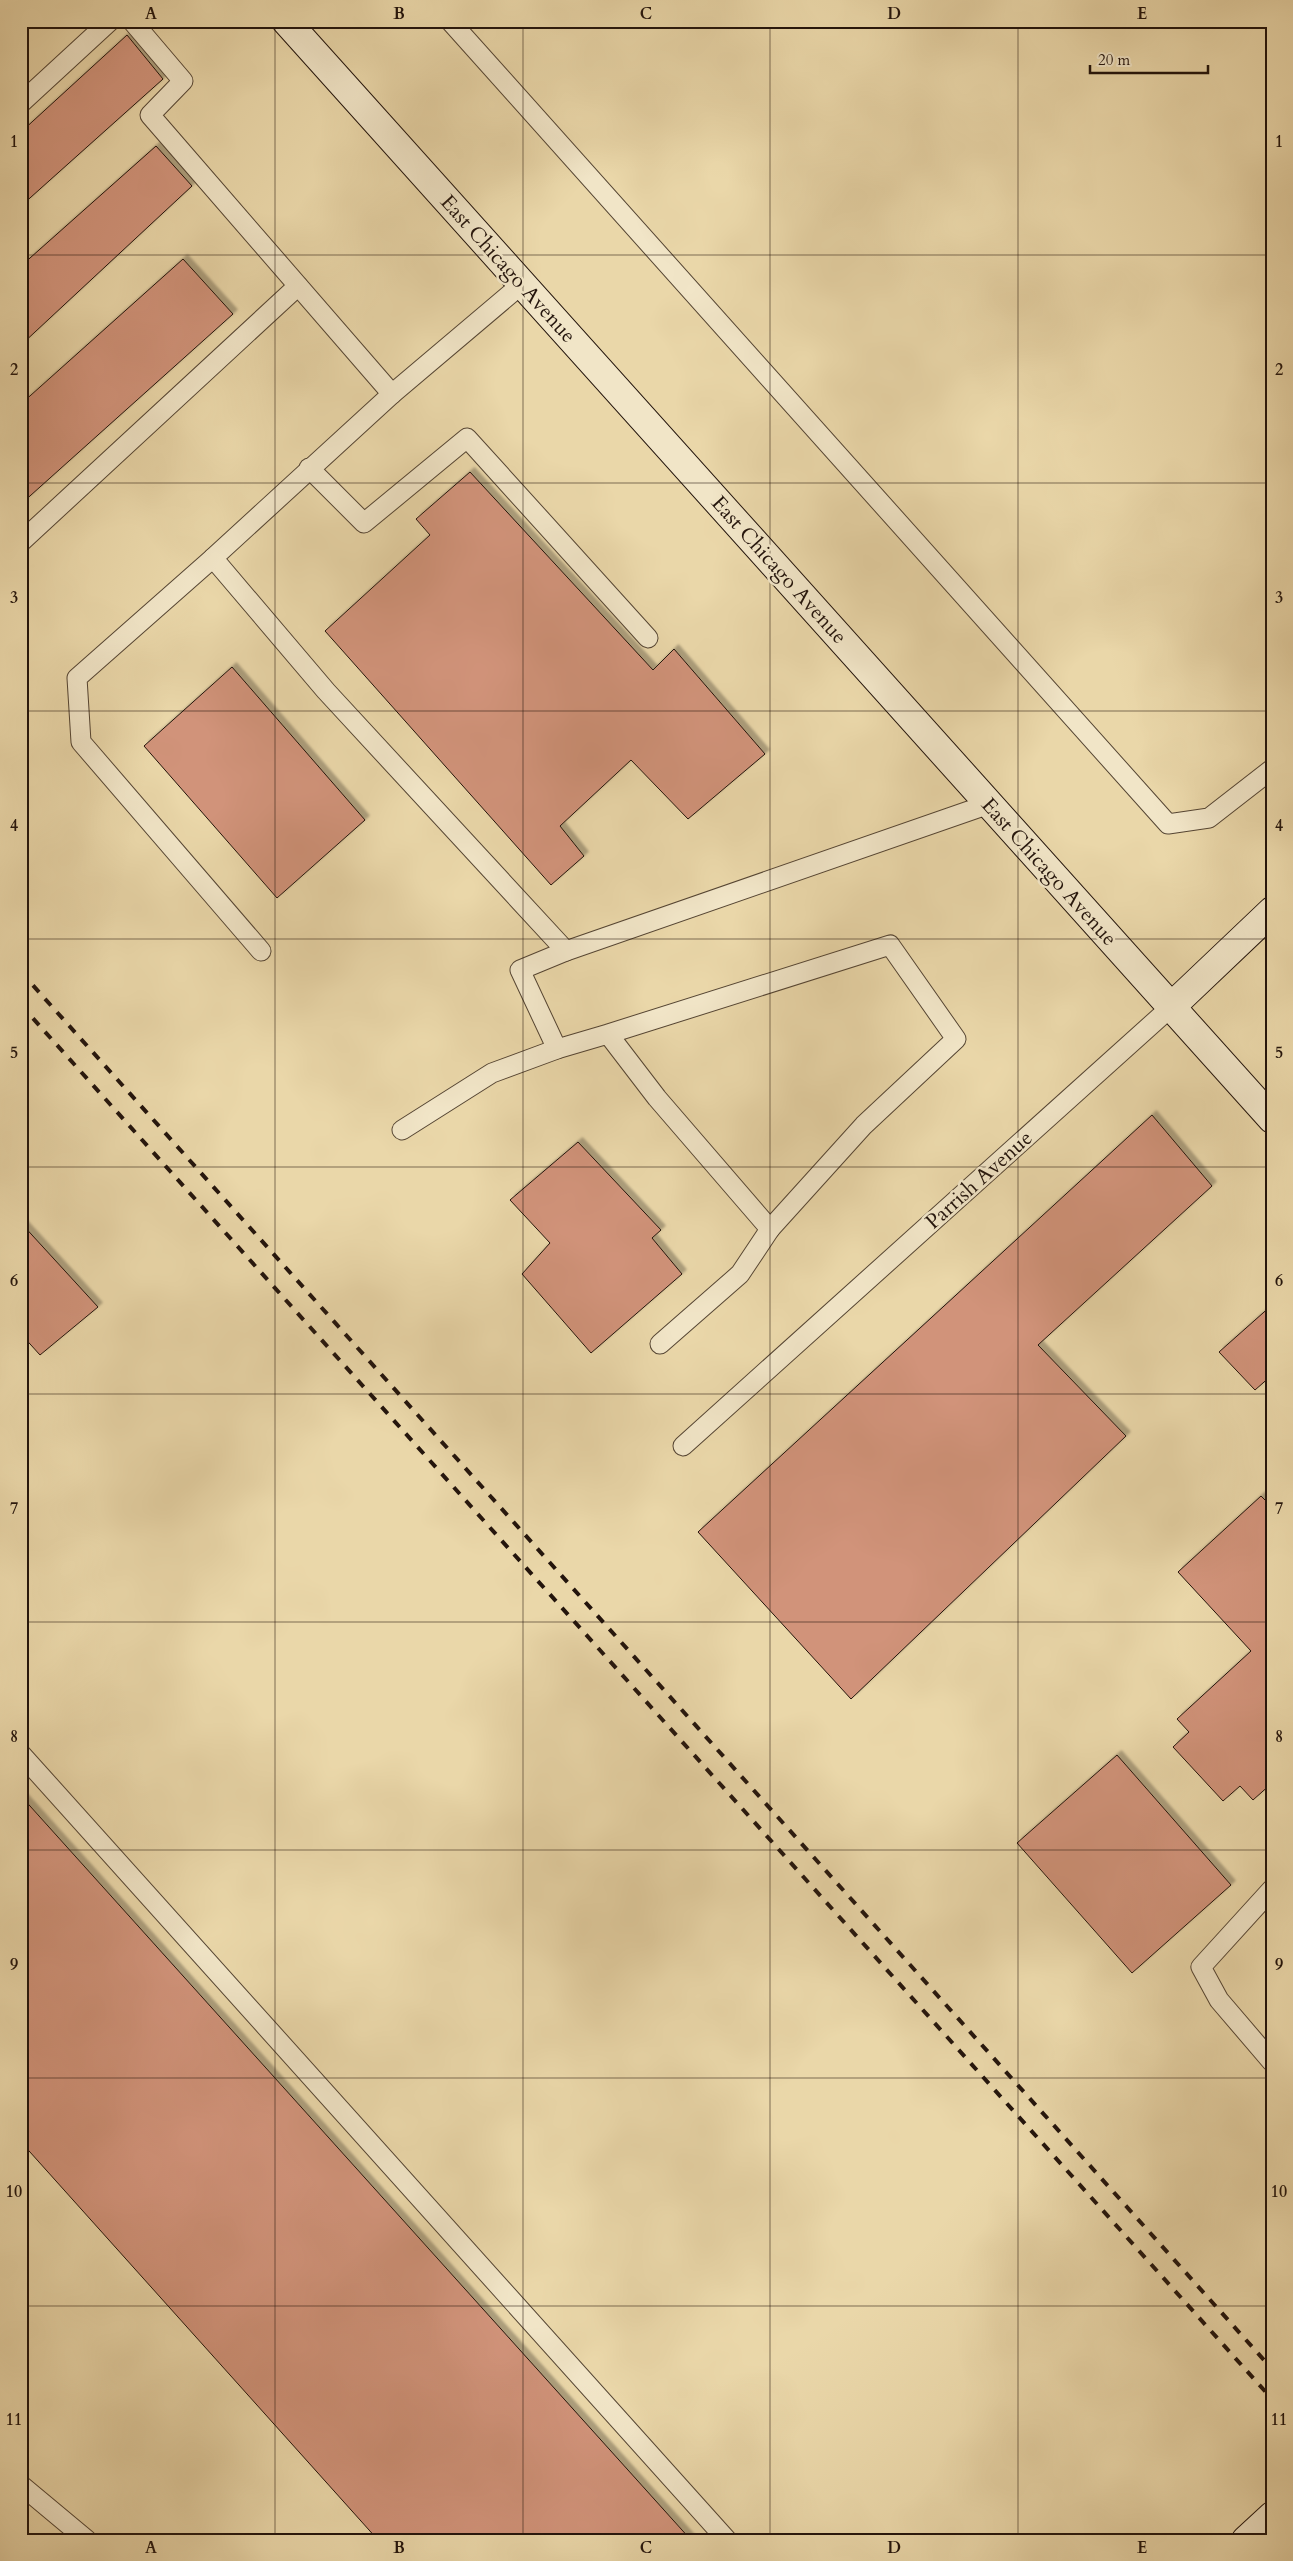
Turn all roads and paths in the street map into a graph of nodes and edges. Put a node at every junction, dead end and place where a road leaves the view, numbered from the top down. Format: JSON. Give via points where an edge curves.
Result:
{"nodes":[{"id":1,"x":110,"y":21,"type":"edge"},
{"id":2,"x":132,"y":21,"type":"edge"},
{"id":3,"x":286,"y":21,"type":"edge"},
{"id":4,"x":450,"y":21,"type":"edge"},
{"id":5,"x":21,"y":103,"type":"edge"},
{"id":6,"x":522,"y":284,"type":"junction"},
{"id":7,"x":298,"y":286,"type":"junction"},
{"id":8,"x":392,"y":394,"type":"junction"},
{"id":9,"x":309,"y":468,"type":"junction"},
{"id":10,"x":21,"y":542,"type":"edge"},
{"id":11,"x":213,"y":558,"type":"junction"},
{"id":12,"x":648,"y":638,"type":"dead end"},
{"id":13,"x":1272,"y":769,"type":"edge"},
{"id":14,"x":989,"y":804,"type":"junction"},
{"id":15,"x":1272,"y":912,"type":"edge"},
{"id":16,"x":261,"y":951,"type":"dead end"},
{"id":17,"x":566,"y":951,"type":"junction"},
{"id":18,"x":1171,"y":1007,"type":"junction"},
{"id":19,"x":608,"y":1034,"type":"junction"},
{"id":20,"x":557,"y":1049,"type":"junction"},
{"id":21,"x":1272,"y":1119,"type":"edge"},
{"id":22,"x":402,"y":1130,"type":"dead end"},
{"id":23,"x":770,"y":1228,"type":"junction"},
{"id":24,"x":660,"y":1344,"type":"dead end"},
{"id":25,"x":683,"y":1446,"type":"dead end"},
{"id":26,"x":21,"y":1754,"type":"edge"},
{"id":27,"x":1272,"y":1889,"type":"edge"},
{"id":28,"x":1272,"y":2062,"type":"edge"},
{"id":29,"x":21,"y":2486,"type":"edge"},
{"id":30,"x":1272,"y":2516,"type":"edge"},
{"id":31,"x":87,"y":2540,"type":"edge"},
{"id":32,"x":727,"y":2540,"type":"edge"},
{"id":33,"x":1246,"y":2540,"type":"edge"}],
"edges":[{"from":1,"to":5,"type":"lane"},
{"from":2,"to":7,"type":"lane","via":[[183,81],[150,115]]},
{"from":3,"to":6,"type":"main road","name":"East Chicago Avenue"},
{"from":4,"to":13,"type":"lane","via":[[1168,824],[1209,818]]},
{"from":6,"to":8,"type":"lane"},
{"from":6,"to":14,"type":"main road","name":"East Chicago Avenue"},
{"from":7,"to":8,"type":"lane"},
{"from":7,"to":10,"type":"lane"},
{"from":8,"to":9,"type":"lane"},
{"from":9,"to":11,"type":"lane"},
{"from":9,"to":12,"type":"lane","via":[[364,523],[467,438]]},
{"from":11,"to":16,"type":"lane","via":[[77,678],[81,742]]},
{"from":11,"to":17,"type":"lane","via":[[326,691]]},
{"from":14,"to":17,"type":"lane"},
{"from":14,"to":18,"type":"main road","name":"East Chicago Avenue"},
{"from":15,"to":18,"type":"main road","name":"Parrish Avenue"},
{"from":17,"to":20,"type":"lane","via":[[520,970]]},
{"from":18,"to":21,"type":"main road","name":"East Chicago Avenue"},
{"from":18,"to":25,"type":"lane","name":"Parrish Avenue"},
{"from":19,"to":20,"type":"lane"},
{"from":19,"to":23,"type":"lane","via":[[657,1098]]},
{"from":19,"to":23,"type":"lane","via":[[890,945],[956,1040],[864,1125]]},
{"from":20,"to":22,"type":"lane","via":[[492,1073]]},
{"from":23,"to":24,"type":"lane","via":[[740,1274]]},
{"from":26,"to":32,"type":"lane"},
{"from":27,"to":28,"type":"lane","via":[[1201,1967],[1219,2000]]},
{"from":29,"to":31,"type":"lane"},
{"from":30,"to":33,"type":"main road"}]}
